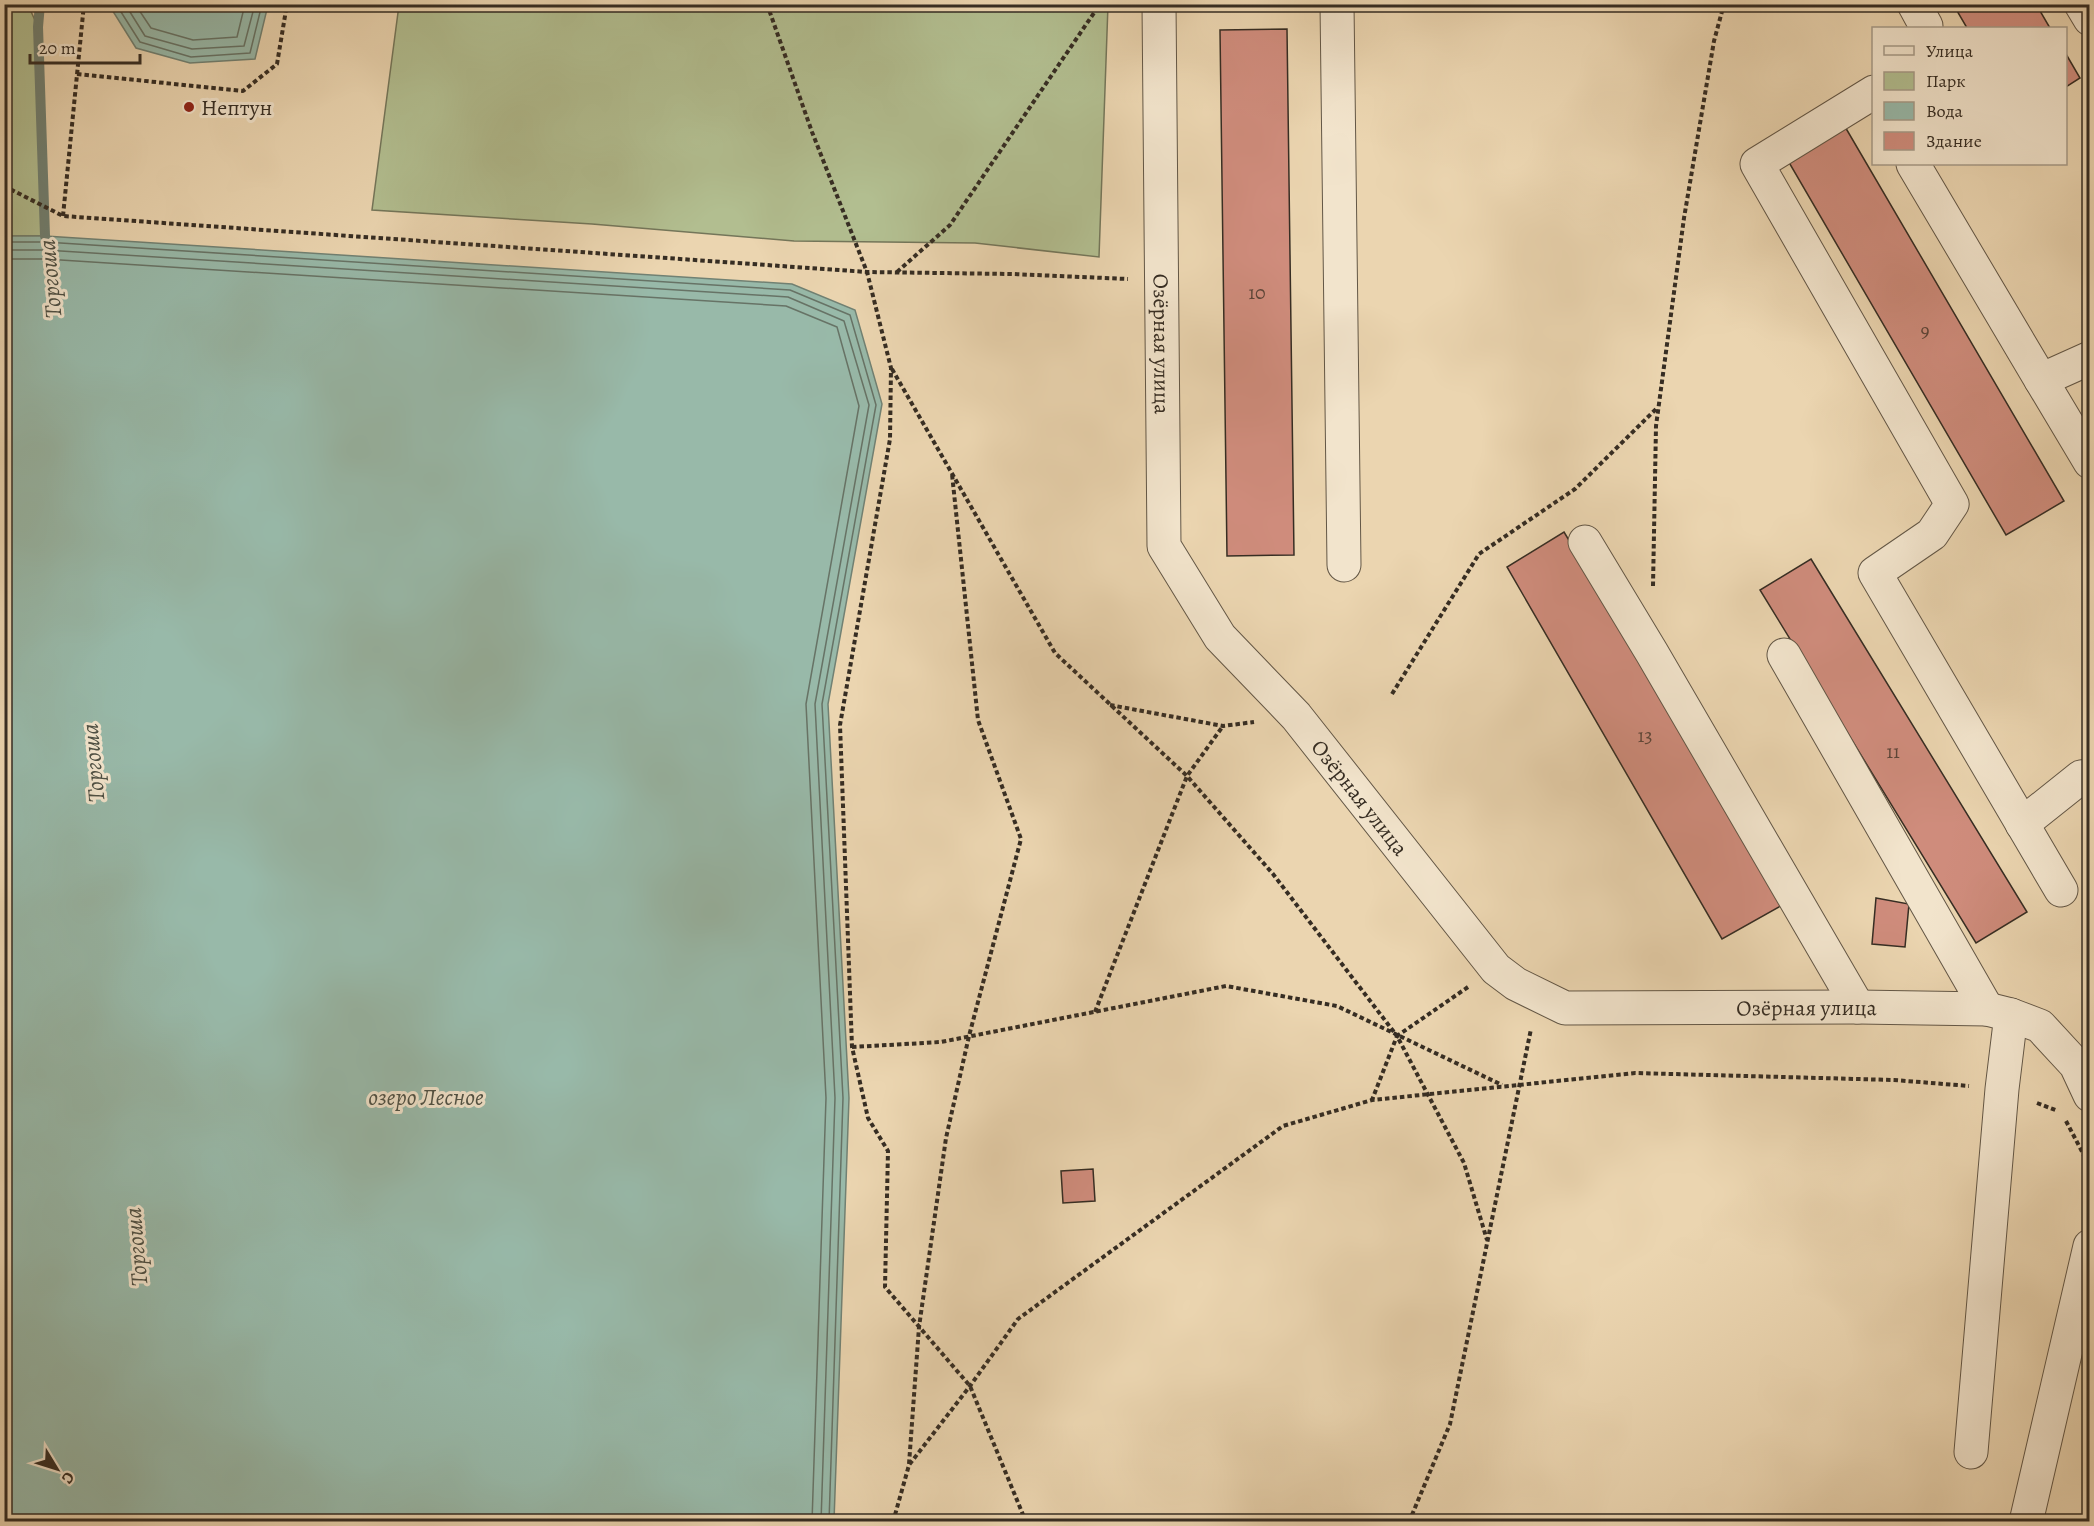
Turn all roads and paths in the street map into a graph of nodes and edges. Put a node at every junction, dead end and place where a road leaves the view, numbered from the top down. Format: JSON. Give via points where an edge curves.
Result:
{"nodes":[{"id":1,"x":84,"y":4,"type":"edge"},
{"id":2,"x":287,"y":4,"type":"edge"},
{"id":3,"x":766,"y":4,"type":"edge"},
{"id":4,"x":1100,"y":4,"type":"edge"},
{"id":5,"x":1159,"y":4,"type":"edge"},
{"id":6,"x":1337,"y":4,"type":"edge"},
{"id":7,"x":1724,"y":4,"type":"edge"},
{"id":8,"x":1914,"y":4,"type":"edge"},
{"id":9,"x":2080,"y":4,"type":"edge"},
{"id":10,"x":2090,"y":20,"type":"edge"},
{"id":11,"x":1925,"y":27,"type":"edge"},
{"id":12,"x":77,"y":74,"type":"junction"},
{"id":13,"x":1872,"y":93,"type":"edge"},
{"id":14,"x":1914,"y":165,"type":"edge"},
{"id":15,"x":4,"y":186,"type":"edge"},
{"id":16,"x":63,"y":216,"type":"junction"},
{"id":17,"x":867,"y":272,"type":"junction"},
{"id":18,"x":897,"y":272,"type":"junction"},
{"id":19,"x":1162,"y":281,"type":"junction"},
{"id":20,"x":2090,"y":358,"type":"edge"},
{"id":21,"x":891,"y":368,"type":"junction"},
{"id":22,"x":2042,"y":380,"type":"junction"},
{"id":23,"x":1658,"y":408,"type":"junction"},
{"id":24,"x":2090,"y":462,"type":"edge"},
{"id":25,"x":952,"y":474,"type":"junction"},
{"id":26,"x":1585,"y":542,"type":"dead end"},
{"id":27,"x":1344,"y":565,"type":"dead end"},
{"id":28,"x":1653,"y":593,"type":"dead end"},
{"id":29,"x":1784,"y":655,"type":"dead end"},
{"id":30,"x":1392,"y":694,"type":"dead end"},
{"id":31,"x":1110,"y":705,"type":"junction"},
{"id":32,"x":1296,"y":716,"type":"junction"},
{"id":33,"x":1223,"y":726,"type":"junction"},
{"id":34,"x":1187,"y":776,"type":"junction"},
{"id":35,"x":2090,"y":776,"type":"edge"},
{"id":36,"x":2022,"y":824,"type":"junction"},
{"id":37,"x":2061,"y":890,"type":"dead end"},
{"id":38,"x":1496,"y":969,"type":"junction"},
{"id":39,"x":1536,"y":996,"type":"junction"},
{"id":40,"x":1858,"y":1007,"type":"junction"},
{"id":41,"x":1999,"y":1012,"type":"junction"},
{"id":42,"x":1095,"y":1013,"type":"junction"},
{"id":43,"x":969,"y":1036,"type":"junction"},
{"id":44,"x":1396,"y":1036,"type":"junction"},
{"id":45,"x":852,"y":1047,"type":"junction"},
{"id":46,"x":1519,"y":1084,"type":"junction"},
{"id":47,"x":1503,"y":1086,"type":"junction"},
{"id":48,"x":2002,"y":1089,"type":"junction"},
{"id":49,"x":1427,"y":1094,"type":"junction"},
{"id":50,"x":2090,"y":1095,"type":"edge"},
{"id":51,"x":1372,"y":1100,"type":"junction"},
{"id":52,"x":2090,"y":1199,"type":"edge"},
{"id":53,"x":1487,"y":1241,"type":"junction"},
{"id":54,"x":2090,"y":1246,"type":"edge"},
{"id":55,"x":919,"y":1327,"type":"junction"},
{"id":56,"x":970,"y":1386,"type":"junction"},
{"id":57,"x":1971,"y":1452,"type":"dead end"},
{"id":58,"x":909,"y":1465,"type":"junction"},
{"id":59,"x":893,"y":1521,"type":"edge"},
{"id":60,"x":1026,"y":1521,"type":"edge"},
{"id":61,"x":1408,"y":1521,"type":"edge"},
{"id":62,"x":2026,"y":1521,"type":"edge"}],
"edges":[{"from":1,"to":12,"type":"path"},
{"from":2,"to":12,"type":"path","via":[[277,64],[243,92]]},
{"from":3,"to":17,"type":"path"},
{"from":4,"to":18,"type":"path","via":[[950,225]]},
{"from":5,"to":19,"type":"street","name":"Озёрная улица"},
{"from":6,"to":27,"type":"street"},
{"from":7,"to":23,"type":"path","via":[[1714,41],[1684,218]]},
{"from":8,"to":11,"type":"street"},
{"from":9,"to":10,"type":"street"},
{"from":12,"to":16,"type":"path"},
{"from":13,"to":36,"type":"street","via":[[1757,164],[1952,504],[1932,534],[1875,573]]},
{"from":14,"to":22,"type":"street"},
{"from":15,"to":16,"type":"path"},
{"from":16,"to":17,"type":"path"},
{"from":17,"to":18,"type":"path"},
{"from":17,"to":21,"type":"path"},
{"from":18,"to":19,"type":"path"},
{"from":19,"to":32,"type":"street","name":"Озёрная улица","via":[[1164,546],[1220,637]]},
{"from":20,"to":22,"type":"street"},
{"from":21,"to":25,"type":"path"},
{"from":21,"to":45,"type":"path","via":[[890,439],[840,724]]},
{"from":22,"to":24,"type":"street"},
{"from":23,"to":28,"type":"path"},
{"from":23,"to":30,"type":"path","via":[[1575,489],[1479,554]]},
{"from":25,"to":31,"type":"path","via":[[1054,653]]},
{"from":25,"to":43,"type":"path","via":[[978,720],[1021,839]]},
{"from":26,"to":40,"type":"street"},
{"from":29,"to":41,"type":"street"},
{"from":31,"to":33,"type":"path"},
{"from":31,"to":34,"type":"path"},
{"from":32,"to":33,"type":"path"},
{"from":32,"to":38,"type":"street","name":"Озёрная улица"},
{"from":33,"to":34,"type":"path"},
{"from":34,"to":42,"type":"path"},
{"from":34,"to":44,"type":"path","via":[[1273,874]]},
{"from":35,"to":36,"type":"street","via":[[2081,777]]},
{"from":36,"to":37,"type":"street"},
{"from":38,"to":39,"type":"street","name":"Озёрная улица"},
{"from":38,"to":44,"type":"path"},
{"from":39,"to":40,"type":"street","name":"Озёрная улица","via":[[1565,1008]]},
{"from":39,"to":46,"type":"path"},
{"from":40,"to":41,"type":"street","name":"Озёрная улица"},
{"from":41,"to":48,"type":"street"},
{"from":41,"to":50,"type":"street","name":"Озёрная улица","via":[[2040,1026],[2076,1065]]},
{"from":42,"to":43,"type":"path"},
{"from":42,"to":44,"type":"path","via":[[1226,986],[1337,1005]]},
{"from":43,"to":45,"type":"path","via":[[941,1042]]},
{"from":43,"to":55,"type":"path","via":[[946,1138]]},
{"from":44,"to":47,"type":"path"},
{"from":44,"to":49,"type":"path"},
{"from":44,"to":51,"type":"path"},
{"from":45,"to":55,"type":"path","via":[[868,1118],[888,1151],[885,1287]]},
{"from":46,"to":47,"type":"path"},
{"from":46,"to":48,"type":"path","via":[[1635,1073],[1894,1080]]},
{"from":46,"to":53,"type":"path"},
{"from":47,"to":49,"type":"path"},
{"from":48,"to":52,"type":"path","via":[[2062,1113],[2088,1163]]},
{"from":48,"to":57,"type":"street"},
{"from":49,"to":51,"type":"path"},
{"from":49,"to":53,"type":"path","via":[[1464,1163]]},
{"from":51,"to":56,"type":"path","via":[[1283,1126],[1018,1319]]},
{"from":53,"to":61,"type":"path","via":[[1450,1424]]},
{"from":54,"to":62,"type":"street"},
{"from":55,"to":56,"type":"path"},
{"from":55,"to":58,"type":"path"},
{"from":56,"to":58,"type":"path"},
{"from":56,"to":60,"type":"path"},
{"from":58,"to":59,"type":"path"}]}
